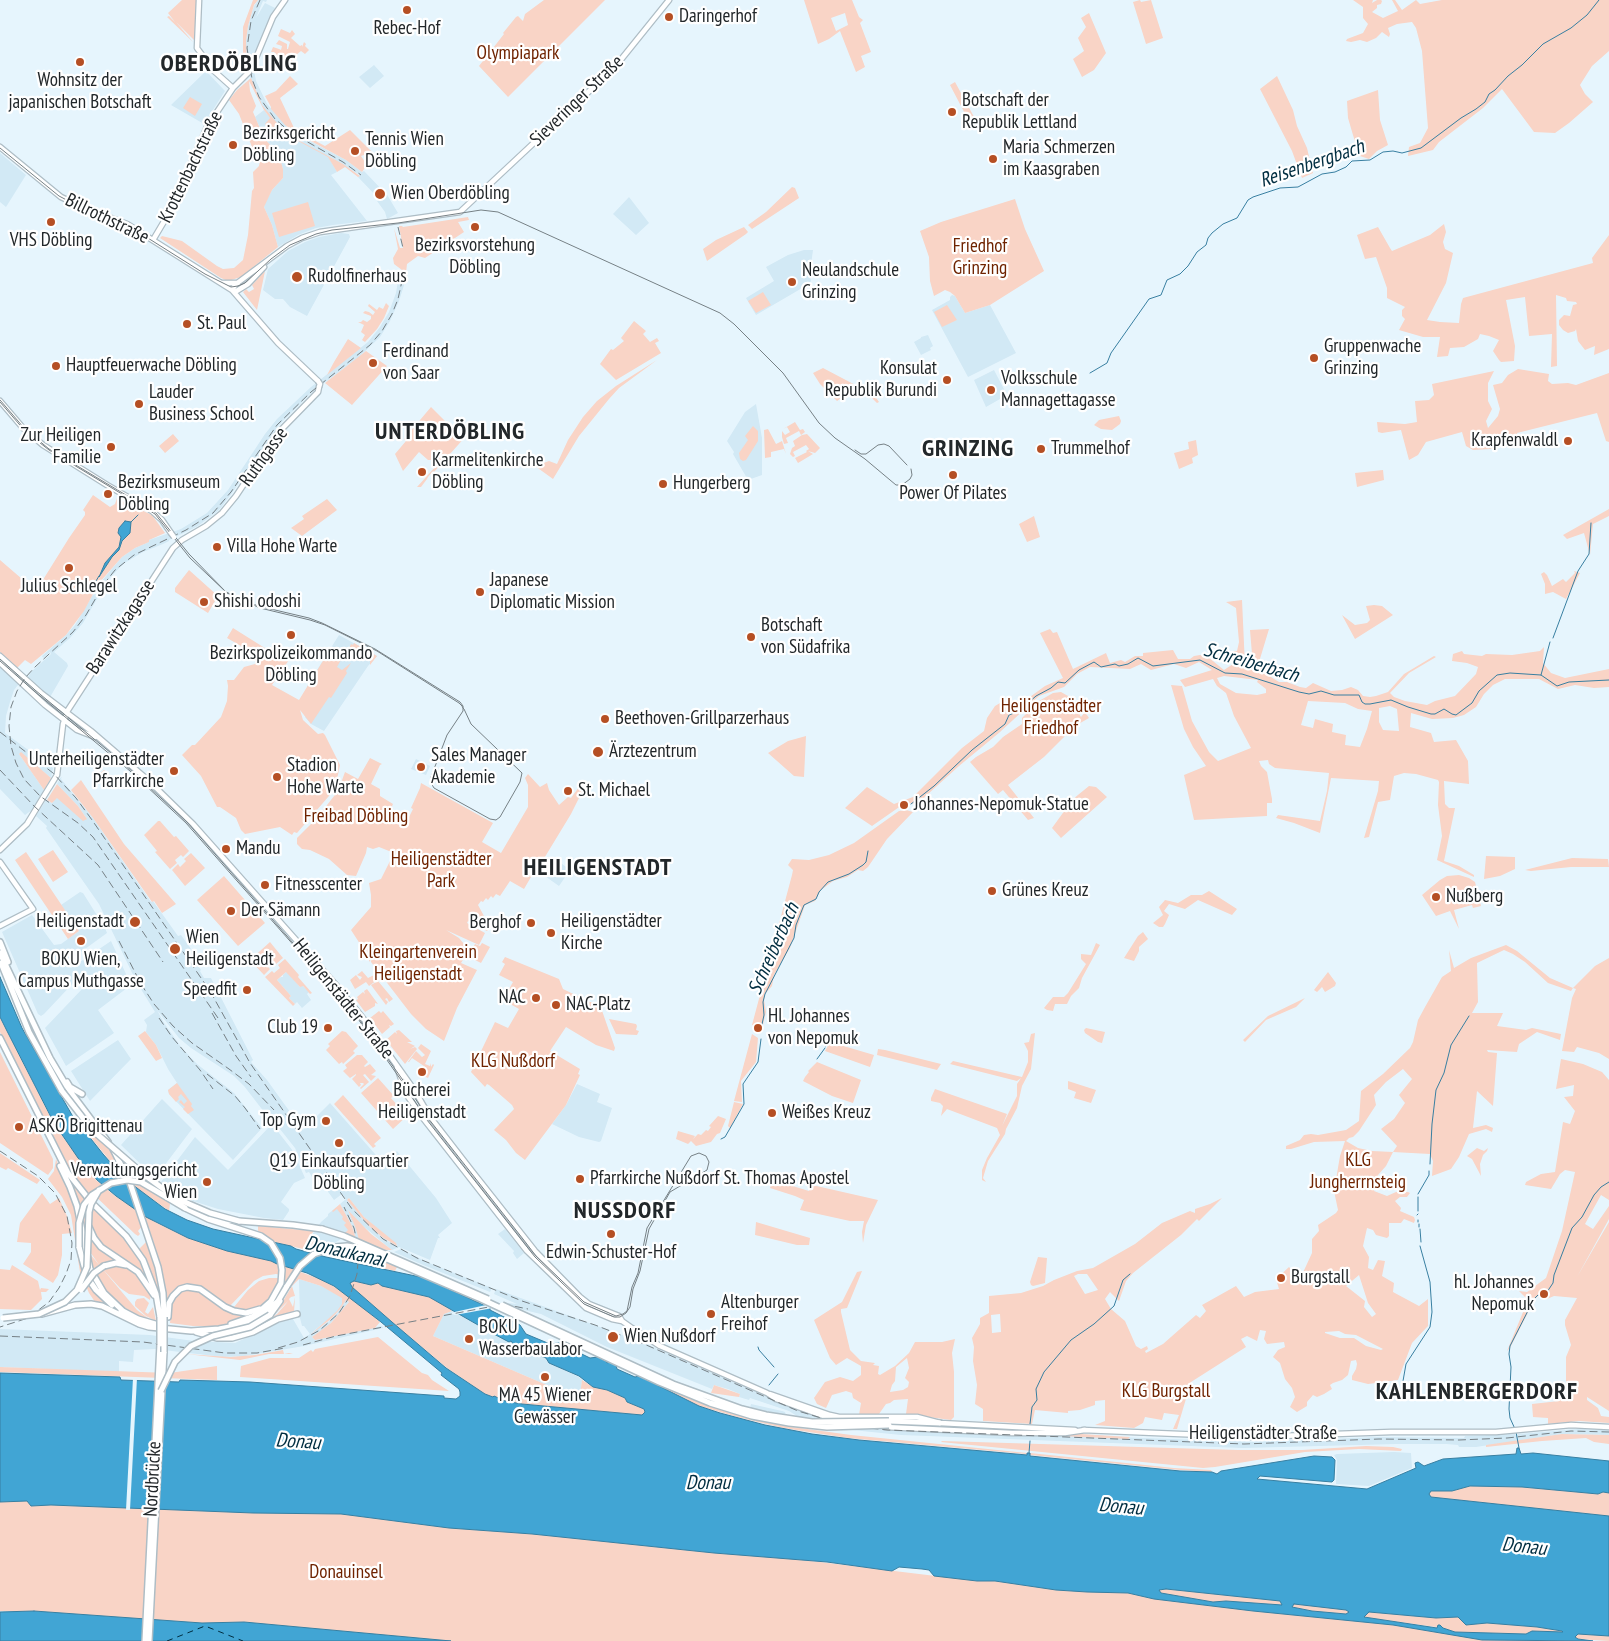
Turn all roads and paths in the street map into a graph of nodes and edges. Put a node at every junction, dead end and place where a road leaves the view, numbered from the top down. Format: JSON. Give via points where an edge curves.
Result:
{"nodes":[{"id":1,"x":199,"y":0,"type":"edge"},
{"id":2,"x":285,"y":0,"type":"edge"},
{"id":3,"x":669,"y":0,"type":"edge"},
{"id":4,"x":233,"y":88,"type":"junction"},
{"id":5,"x":0,"y":147,"type":"edge"},
{"id":6,"x":152,"y":240,"type":"junction"},
{"id":7,"x":266,"y":263,"type":"junction"},
{"id":8,"x":220,"y":283,"type":"junction"},
{"id":9,"x":238,"y":283,"type":"junction"},
{"id":10,"x":234,"y":291,"type":"junction"},
{"id":11,"x":319,"y":384,"type":"joint"},
{"id":12,"x":0,"y":401,"type":"edge"},
{"id":13,"x":178,"y":542,"type":"junction"},
{"id":14,"x":0,"y":656,"type":"edge"},
{"id":15,"x":0,"y":663,"type":"edge"},
{"id":16,"x":67,"y":713,"type":"junction"},
{"id":17,"x":64,"y":720,"type":"junction"},
{"id":18,"x":102,"y":741,"type":"junction"},
{"id":19,"x":0,"y":850,"type":"edge"},
{"id":20,"x":0,"y":862,"type":"edge"},
{"id":21,"x":0,"y":926,"type":"edge"},
{"id":22,"x":0,"y":942,"type":"edge"},
{"id":23,"x":0,"y":953,"type":"edge"},
{"id":24,"x":0,"y":960,"type":"edge"},
{"id":25,"x":23,"y":1002,"type":"junction"},
{"id":26,"x":0,"y":1038,"type":"edge"},
{"id":27,"x":42,"y":1043,"type":"junction"},
{"id":28,"x":396,"y":1064,"type":"junction"},
{"id":29,"x":82,"y":1094,"type":"dead end"},
{"id":30,"x":56,"y":1151,"type":"junction"},
{"id":31,"x":99,"y":1190,"type":"junction"},
{"id":32,"x":185,"y":1208,"type":"junction"},
{"id":33,"x":239,"y":1221,"type":"junction"},
{"id":34,"x":88,"y":1224,"type":"junction"},
{"id":35,"x":133,"y":1268,"type":"junction"},
{"id":36,"x":287,"y":1286,"type":"junction"},
{"id":37,"x":158,"y":1302,"type":"junction"},
{"id":38,"x":265,"y":1307,"type":"junction"},
{"id":39,"x":58,"y":1310,"type":"junction"},
{"id":40,"x":123,"y":1311,"type":"junction"},
{"id":41,"x":39,"y":1314,"type":"junction"},
{"id":42,"x":297,"y":1314,"type":"dead end"},
{"id":43,"x":164,"y":1317,"type":"junction"},
{"id":44,"x":0,"y":1318,"type":"edge"},
{"id":45,"x":622,"y":1321,"type":"junction"},
{"id":46,"x":205,"y":1329,"type":"junction"},
{"id":47,"x":214,"y":1329,"type":"junction"},
{"id":48,"x":191,"y":1331,"type":"junction"},
{"id":49,"x":162,"y":1391,"type":"junction"},
{"id":50,"x":767,"y":1393,"type":"junction"},
{"id":51,"x":918,"y":1422,"type":"junction"},
{"id":52,"x":940,"y":1423,"type":"junction"},
{"id":53,"x":1609,"y":1426,"type":"edge"},
{"id":54,"x":1085,"y":1430,"type":"junction"},
{"id":55,"x":145,"y":1641,"type":"edge"},
{"id":56,"x":149,"y":1641,"type":"edge"}],
"edges":[{"from":1,"to":4,"type":"main road","via":[[198,48],[217,74]]},
{"from":2,"to":4,"type":"main road","name":"Krottenbachstraße","bridge":true,"via":[[270,21],[249,72]]},
{"from":3,"to":7,"type":"main road","name":"Sieveringer Straße","via":[[616,67],[460,212],[320,232],[294,242]]},
{"from":4,"to":6,"type":"main road","name":"Krottenbachstraße","via":[[202,136],[172,208]]},
{"from":5,"to":6,"type":"main road","name":"Billrothstraße","via":[[61,197],[122,222]]},
{"from":6,"to":8,"type":"main road","name":"Billrothstraße"},
{"from":7,"to":9,"type":"main road"},
{"from":7,"to":10,"type":"main road","via":[[252,280]]},
{"from":8,"to":9,"type":"main road"},
{"from":8,"to":10,"type":"main road","name":"Billrothstraße"},
{"from":9,"to":10,"type":"main road"},
{"from":10,"to":11,"type":"main road","name":"Billrothstraße"},
{"from":11,"to":13,"type":"main road","name":"Ruthgasse","via":[[318,392],[278,433],[222,512],[206,526]]},
{"from":12,"to":13,"type":"main road","via":[[43,445],[152,511]]},
{"from":13,"to":16,"type":"main road","name":"Barawitzkagasse"},
{"from":14,"to":16,"type":"main road","name":"Heiligenstädter Straße"},
{"from":15,"to":17,"type":"main road","name":"Heiligenstädter Straße"},
{"from":16,"to":17,"type":"main road","name":"Barawitzkagasse"},
{"from":16,"to":18,"type":"main road","name":"Heiligenstädter Straße"},
{"from":17,"to":18,"type":"main road","name":"Heiligenstädter Straße"},
{"from":17,"to":19,"type":"main road","name":"Barawitzkagasse","via":[[57,775],[27,824]]},
{"from":18,"to":28,"type":"main road","name":"Heiligenstädter Straße","via":[[189,819],[326,973]]},
{"from":20,"to":21,"type":"main road","via":[[33,909]]},
{"from":22,"to":25,"type":"highway"},
{"from":23,"to":25,"type":"highway"},
{"from":24,"to":33,"type":"highway","bridge":true,"via":[[42,1057],[83,1118],[142,1174],[178,1198],[201,1210]]},
{"from":25,"to":27,"type":"highway"},
{"from":26,"to":30,"type":"highway"},
{"from":27,"to":29,"type":"highway","via":[[70,1087]]},
{"from":27,"to":43,"type":"highway","bridge":true,"via":[[58,1072],[114,1152],[130,1183],[158,1267]]},
{"from":28,"to":45,"type":"main road","name":"Heiligenstädter Straße","via":[[430,1117],[535,1251],[580,1297],[618,1315]]},
{"from":28,"to":45,"type":"main road","name":"Heiligenstädter Straße","via":[[406,1094],[527,1251],[586,1308]]},
{"from":30,"to":37,"type":"highway","via":[[76,1184],[132,1243],[152,1280]]},
{"from":30,"to":40,"type":"highway","via":[[77,1206],[90,1270],[104,1293]]},
{"from":31,"to":32,"type":"highway","bridge":true,"via":[[114,1182],[135,1180]]},
{"from":31,"to":34,"type":"highway","bridge":true,"via":[[90,1206]]},
{"from":31,"to":40,"type":"highway","bridge":true,"via":[[85,1204],[80,1217],[79,1247],[92,1284],[108,1302]]},
{"from":32,"to":33,"type":"highway","bridge":true},
{"from":32,"to":38,"type":"highway","via":[[266,1239],[274,1247],[280,1258],[281,1283]]},
{"from":33,"to":51,"type":"highway","bridge":true,"via":[[310,1227],[344,1236],[673,1384],[742,1409],[812,1422]]},
{"from":34,"to":35,"type":"highway","bridge":true,"via":[[101,1247]]},
{"from":34,"to":41,"type":"highway","bridge":true,"via":[[88,1267],[80,1286],[65,1302]]},
{"from":35,"to":37,"type":"highway"},
{"from":35,"to":39,"type":"highway","bridge":true,"via":[[121,1264],[104,1266]]},
{"from":36,"to":47,"type":"highway","via":[[271,1308],[255,1320]]},
{"from":36,"to":49,"type":"highway","bridge":true,"via":[[270,1315],[250,1327],[213,1336],[191,1346],[174,1362]]},
{"from":36,"to":51,"type":"highway","bridge":true,"via":[[309,1258],[321,1251],[336,1246],[361,1248],[704,1401],[789,1423],[827,1427]]},
{"from":37,"to":43,"type":"highway"},
{"from":38,"to":43,"type":"highway","via":[[246,1312],[230,1309],[200,1289],[190,1287],[174,1294]]},
{"from":38,"to":47,"type":"highway","via":[[248,1319]]},
{"from":39,"to":41,"type":"highway","bridge":true},
{"from":39,"to":48,"type":"highway","via":[[86,1304],[106,1308],[133,1322],[163,1330]]},
{"from":40,"to":46,"type":"highway","via":[[161,1326]]},
{"from":41,"to":44,"type":"highway","bridge":true},
{"from":42,"to":48,"type":"highway","via":[[232,1338],[217,1338]]},
{"from":43,"to":49,"type":"highway","name":"Nordbrücke","bridge":true},
{"from":43,"to":55,"type":"highway","name":"Nordbrücke","bridge":true},
{"from":45,"to":50,"type":"main road","name":"Heiligenstädter Straße","via":[[653,1343]]},
{"from":46,"to":47,"type":"highway"},
{"from":46,"to":48,"type":"highway"},
{"from":49,"to":56,"type":"highway","name":"Nordbrücke"},
{"from":50,"to":52,"type":"main road","via":[[839,1417],[917,1417]]},
{"from":50,"to":54,"type":"main road","via":[[804,1410],[862,1426],[1012,1433]]},
{"from":51,"to":52,"type":"highway","name":"Heiligenstädter Straße"},
{"from":52,"to":54,"type":"main road","name":"Heiligenstädter Straße"},
{"from":53,"to":54,"type":"main road","name":"Heiligenstädter Straße","via":[[1252,1438]]}]}
